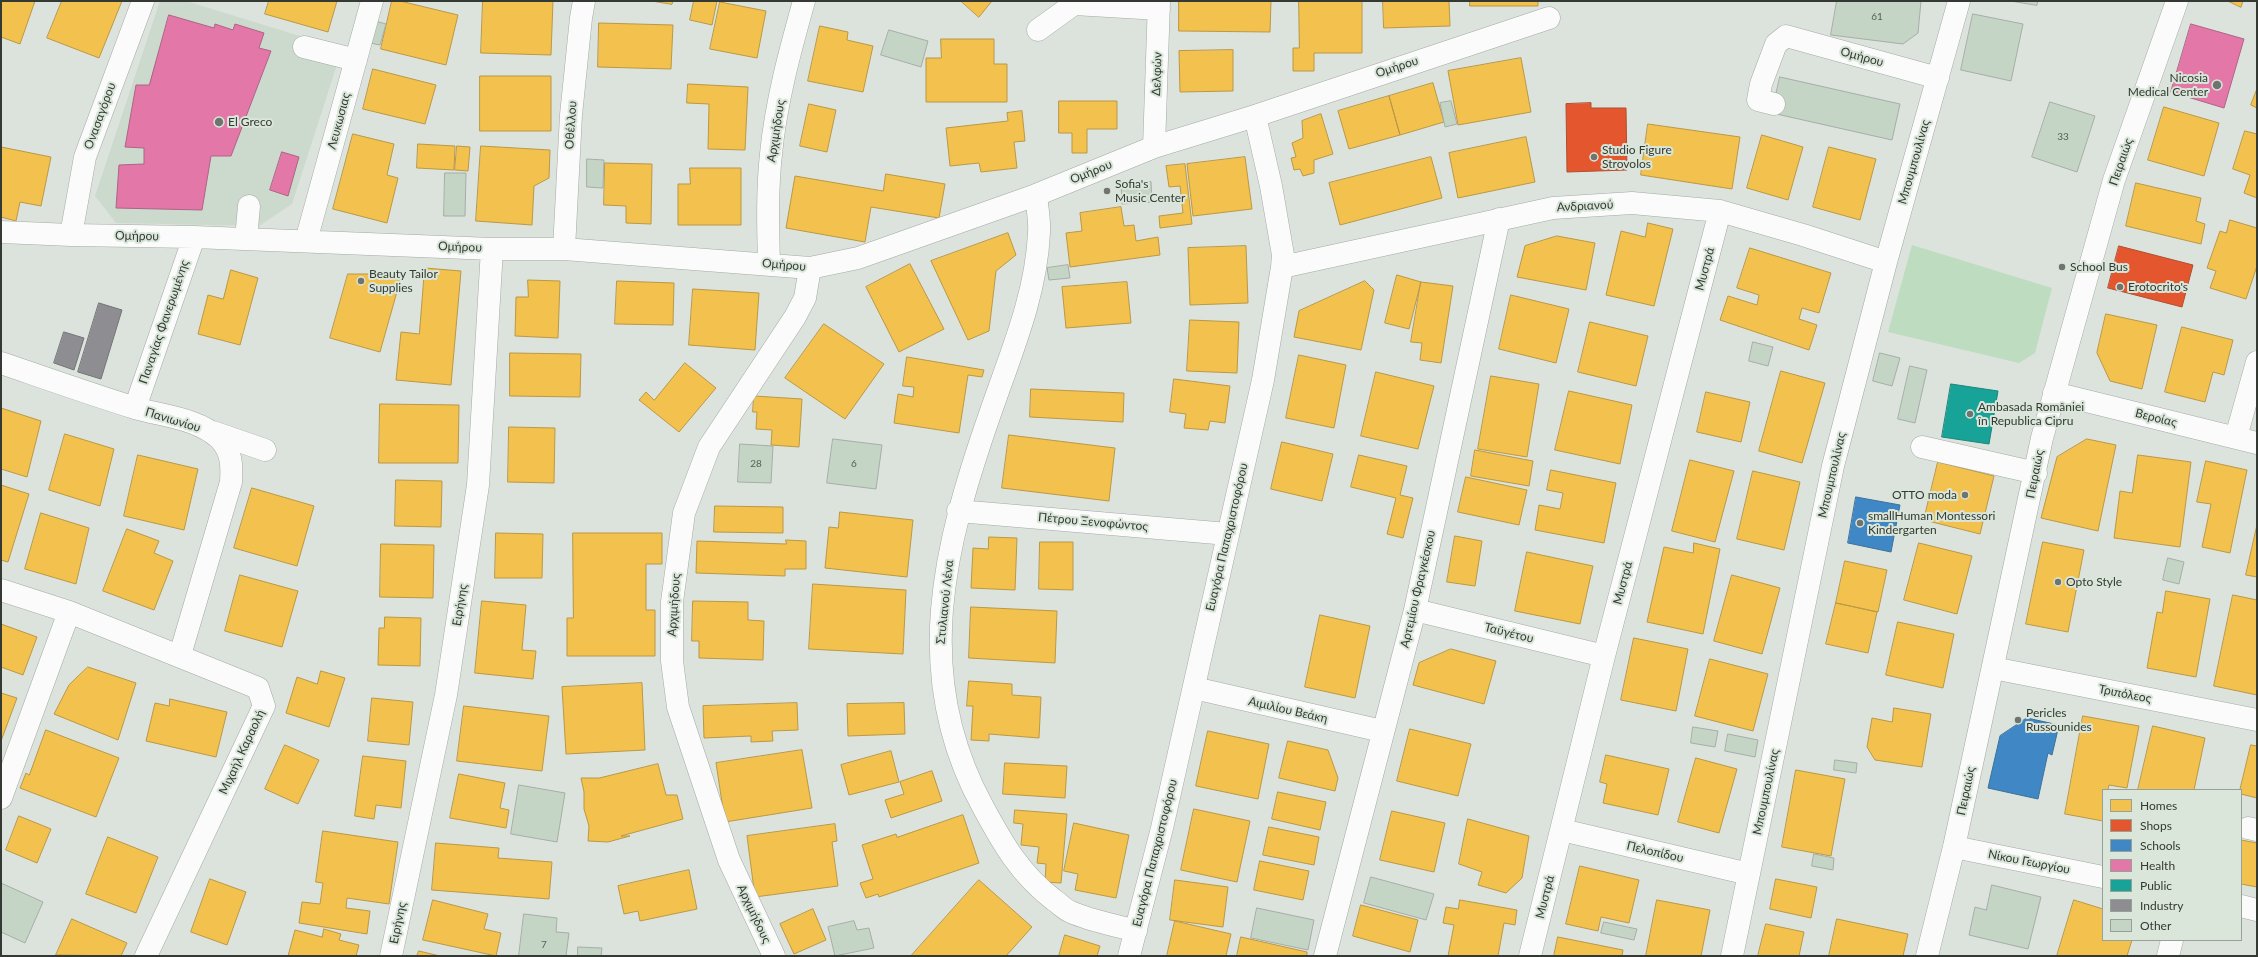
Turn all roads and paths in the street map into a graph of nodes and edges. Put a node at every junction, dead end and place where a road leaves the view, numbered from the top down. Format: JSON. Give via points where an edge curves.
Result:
{"nodes":[{"id":1,"x":143,"y":1,"type":"edge"},
{"id":2,"x":372,"y":1,"type":"edge"},
{"id":3,"x":584,"y":1,"type":"edge"},
{"id":4,"x":804,"y":1,"type":"edge"},
{"id":5,"x":1959,"y":1,"type":"edge"},
{"id":6,"x":2177,"y":1,"type":"edge"},
{"id":7,"x":1159,"y":5,"type":"edge"},
{"id":8,"x":1549,"y":18,"type":"dead end"},
{"id":9,"x":1038,"y":30,"type":"dead end"},
{"id":10,"x":304,"y":47,"type":"dead end"},
{"id":11,"x":356,"y":60,"type":"junction"},
{"id":12,"x":1938,"y":78,"type":"junction"},
{"id":13,"x":1774,"y":104,"type":"dead end"},
{"id":14,"x":1255,"y":116,"type":"junction"},
{"id":15,"x":1154,"y":147,"type":"junction"},
{"id":16,"x":1036,"y":195,"type":"junction"},
{"id":17,"x":248,"y":206,"type":"dead end"},
{"id":18,"x":1720,"y":211,"type":"junction"},
{"id":19,"x":1499,"y":220,"type":"junction"},
{"id":20,"x":1,"y":232,"type":"edge"},
{"id":21,"x":70,"y":235,"type":"junction"},
{"id":22,"x":194,"y":237,"type":"junction"},
{"id":23,"x":246,"y":239,"type":"junction"},
{"id":24,"x":306,"y":241,"type":"junction"},
{"id":25,"x":492,"y":249,"type":"junction"},
{"id":26,"x":564,"y":249,"type":"junction"},
{"id":27,"x":1886,"y":262,"type":"junction"},
{"id":28,"x":769,"y":264,"type":"junction"},
{"id":29,"x":1282,"y":267,"type":"junction"},
{"id":30,"x":810,"y":268,"type":"junction"},
{"id":31,"x":2257,"y":362,"type":"edge"},
{"id":32,"x":1,"y":363,"type":"edge"},
{"id":33,"x":2054,"y":393,"type":"junction"},
{"id":34,"x":134,"y":408,"type":"junction"},
{"id":35,"x":206,"y":430,"type":"junction"},
{"id":36,"x":2236,"y":437,"type":"junction"},
{"id":37,"x":2257,"y":443,"type":"edge"},
{"id":38,"x":1922,"y":447,"type":"dead end"},
{"id":39,"x":264,"y":450,"type":"dead end"},
{"id":40,"x":2036,"y":473,"type":"junction"},
{"id":41,"x":958,"y":511,"type":"junction"},
{"id":42,"x":1228,"y":534,"type":"junction"},
{"id":43,"x":1,"y":590,"type":"edge"},
{"id":44,"x":1415,"y":610,"type":"junction"},
{"id":45,"x":69,"y":612,"type":"junction"},
{"id":46,"x":180,"y":655,"type":"junction"},
{"id":47,"x":1604,"y":656,"type":"junction"},
{"id":48,"x":1993,"y":668,"type":"junction"},
{"id":49,"x":1194,"y":688,"type":"junction"},
{"id":50,"x":2257,"y":720,"type":"edge"},
{"id":51,"x":1382,"y":731,"type":"junction"},
{"id":52,"x":1,"y":798,"type":"edge"},
{"id":53,"x":1562,"y":830,"type":"junction"},
{"id":54,"x":1954,"y":847,"type":"junction"},
{"id":55,"x":1749,"y":874,"type":"junction"},
{"id":56,"x":2102,"y":877,"type":"edge"},
{"id":57,"x":2242,"y":906,"type":"edge"},
{"id":58,"x":2257,"y":910,"type":"edge"},
{"id":59,"x":1136,"y":931,"type":"junction"},
{"id":60,"x":2172,"y":941,"type":"edge"},
{"id":61,"x":146,"y":956,"type":"edge"},
{"id":62,"x":391,"y":956,"type":"edge"},
{"id":63,"x":774,"y":956,"type":"edge"},
{"id":64,"x":1129,"y":956,"type":"edge"},
{"id":65,"x":1325,"y":956,"type":"edge"},
{"id":66,"x":1530,"y":956,"type":"edge"},
{"id":67,"x":1732,"y":956,"type":"edge"},
{"id":68,"x":1927,"y":956,"type":"edge"},
{"id":69,"x":2168,"y":956,"type":"edge"}],
"edges":[{"from":1,"to":21,"type":"street","name":"Ονασαγόρου","via":[[85,158]]},
{"from":2,"to":11,"type":"street","name":"Λευκωσιας"},
{"from":3,"to":26,"type":"street","name":"Οθέλλου","via":[[571,115]]},
{"from":4,"to":28,"type":"street","name":"Αρχιμήδους","via":[[788,58],[771,153],[768,206]]},
{"from":5,"to":12,"type":"street","name":"Μπουμπουλίνας"},
{"from":6,"to":33,"type":"street","name":"Πειραιώς","via":[[2114,180]]},
{"from":7,"to":9,"type":"street","via":[[1074,4]]},
{"from":7,"to":15,"type":"street","name":"Δελφών"},
{"from":8,"to":14,"type":"street","name":"Ομήρου"},
{"from":10,"to":11,"type":"street"},
{"from":11,"to":24,"type":"street","name":"Λευκωσιας"},
{"from":12,"to":13,"type":"street","name":"Ομήρου","via":[[1786,36],[1776,44],[1761,84],[1758,100]]},
{"from":12,"to":27,"type":"street","name":"Μπουμπουλίνας"},
{"from":14,"to":15,"type":"street","name":"Ομήρου"},
{"from":14,"to":29,"type":"street","name":"Ευαγόρα Παπαχριστοφόρου","via":[[1282,247]]},
{"from":15,"to":16,"type":"street","name":"Ομήρου"},
{"from":16,"to":30,"type":"street","name":"Ομήρου","via":[[858,258]]},
{"from":16,"to":41,"type":"street","name":"Στυλιανού Λένα","via":[[1039,231],[1034,276],[1023,321]]},
{"from":17,"to":23,"type":"street"},
{"from":18,"to":19,"type":"street","name":"Ανδριανού","via":[[1632,204],[1553,208]]},
{"from":18,"to":27,"type":"street","name":"Ανδριανού"},
{"from":18,"to":47,"type":"street","name":"Μυστρά"},
{"from":19,"to":29,"type":"street","name":"Ανδριανού"},
{"from":19,"to":44,"type":"street","name":"Αρτεμίου Φραγκέσκου"},
{"from":20,"to":21,"type":"street","name":"Ομήρου"},
{"from":21,"to":22,"type":"street","name":"Ομήρου"},
{"from":22,"to":23,"type":"street","name":"Ομήρου"},
{"from":22,"to":34,"type":"street","name":"Παναγίας Φανερωμένης"},
{"from":23,"to":24,"type":"street","name":"Ομήρου"},
{"from":24,"to":25,"type":"street","name":"Ομήρου"},
{"from":25,"to":26,"type":"street","name":"Ομήρου"},
{"from":25,"to":62,"type":"street","name":"Ειρήνης","via":[[478,485],[446,695]]},
{"from":26,"to":28,"type":"street","name":"Ομήρου"},
{"from":27,"to":55,"type":"street","name":"Μπουμπουλίνας","via":[[1833,466]]},
{"from":28,"to":30,"type":"street","name":"Ομήρου"},
{"from":29,"to":42,"type":"street","name":"Ευαγόρα Παπαχριστοφόρου","via":[[1263,380]]},
{"from":30,"to":63,"type":"street","name":"Αρχιμήδους","via":[[805,298],[795,317],[709,448],[684,513],[672,602],[672,662],[678,707],[729,860]]},
{"from":31,"to":36,"type":"street"},
{"from":32,"to":34,"type":"street","name":"Πανιωνίου"},
{"from":33,"to":36,"type":"street","name":"Βεροίας"},
{"from":33,"to":40,"type":"street","name":"Πειραιώς"},
{"from":34,"to":35,"type":"street","name":"Πανιωνίου","via":[[194,424]]},
{"from":35,"to":39,"type":"street"},
{"from":35,"to":46,"type":"street","name":"Πανιωνίου","via":[[227,448],[232,463],[231,482]]},
{"from":36,"to":37,"type":"street","name":"Βεροίας"},
{"from":38,"to":40,"type":"street"},
{"from":40,"to":48,"type":"street","name":"Πειραιώς"},
{"from":41,"to":42,"type":"street","name":"Πέτρου Ξενοφώντος"},
{"from":41,"to":59,"type":"street","name":"Στυλιανού Λένα","via":[[945,575],[939,653],[943,693],[951,728],[970,785],[1002,843],[1033,883],[1070,912]]},
{"from":42,"to":49,"type":"street","name":"Ευαγόρα Παπαχριστοφόρου"},
{"from":43,"to":45,"type":"street","name":"Μιχαήλ Καραολή"},
{"from":44,"to":47,"type":"street","name":"Ταϋγέτου"},
{"from":44,"to":51,"type":"street","name":"Αρτεμίου Φραγκέσκου"},
{"from":45,"to":46,"type":"street","name":"Μιχαήλ Καραολή"},
{"from":45,"to":52,"type":"street"},
{"from":46,"to":61,"type":"street","name":"Μιχαήλ Καραολή","via":[[258,688],[264,706]]},
{"from":47,"to":53,"type":"street","name":"Μυστρά"},
{"from":48,"to":50,"type":"street","name":"Τριπόλεος"},
{"from":48,"to":54,"type":"street","name":"Πειραιώς"},
{"from":49,"to":51,"type":"street","name":"Αιμιλίου Βεάκη"},
{"from":49,"to":59,"type":"street","name":"Ευαγόρα Παπαχριστοφόρου"},
{"from":51,"to":65,"type":"street","name":"Αρτεμίου Φραγκέσκου"},
{"from":53,"to":55,"type":"street","name":"Πελοπίδου"},
{"from":53,"to":66,"type":"street","name":"Μυστρά"},
{"from":54,"to":56,"type":"street","name":"Νίκου Γεωργίου"},
{"from":54,"to":68,"type":"street","name":"Πειραιώς"},
{"from":55,"to":67,"type":"street","name":"Μπουμπουλίνας"},
{"from":57,"to":58,"type":"street"},
{"from":59,"to":64,"type":"street","name":"Ευαγόρα Παπαχριστοφόρου"},
{"from":60,"to":69,"type":"street"}]}
